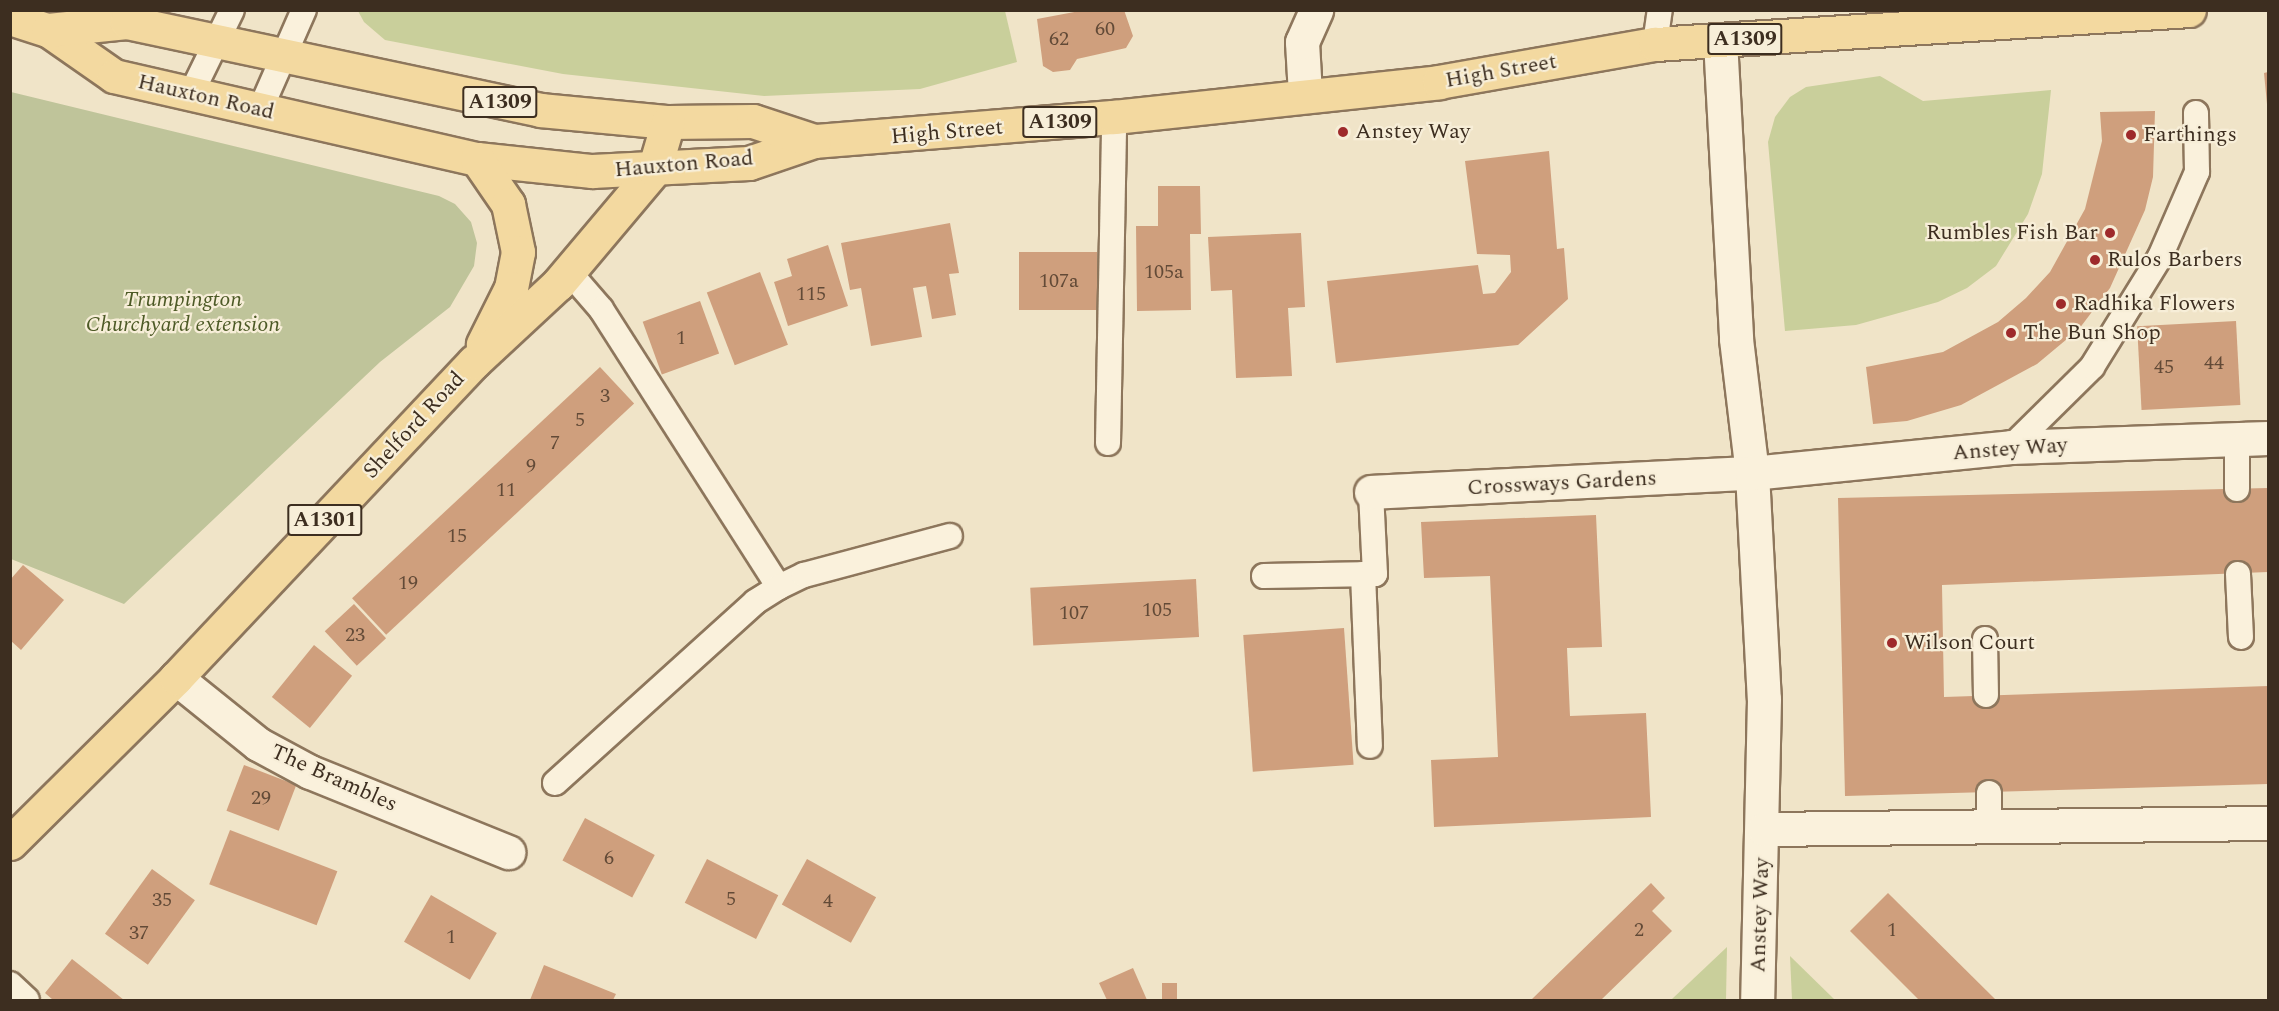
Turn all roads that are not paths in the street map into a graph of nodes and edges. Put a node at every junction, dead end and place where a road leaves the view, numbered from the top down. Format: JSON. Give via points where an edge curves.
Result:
{"nodes":[{"id":1,"x":232,"y":10,"type":"edge"},
{"id":2,"x":304,"y":10,"type":"edge"},
{"id":3,"x":1316,"y":10,"type":"edge"},
{"id":4,"x":1660,"y":10,"type":"edge"},
{"id":5,"x":2189,"y":10,"type":"edge"},
{"id":6,"x":10,"y":18,"type":"edge"},
{"id":7,"x":48,"y":30,"type":"junction"},
{"id":8,"x":1720,"y":40,"type":"junction"},
{"id":9,"x":217,"y":42,"type":"junction"},
{"id":10,"x":1654,"y":44,"type":"junction"},
{"id":11,"x":284,"y":56,"type":"junction"},
{"id":12,"x":191,"y":94,"type":"junction"},
{"id":13,"x":1305,"y":94,"type":"junction"},
{"id":14,"x":260,"y":110,"type":"junction"},
{"id":15,"x":2196,"y":113,"type":"dead end"},
{"id":16,"x":1114,"y":117,"type":"junction"},
{"id":17,"x":668,"y":122,"type":"junction"},
{"id":18,"x":814,"y":141,"type":"junction"},
{"id":19,"x":477,"y":159,"type":"junction"},
{"id":20,"x":654,"y":170,"type":"junction"},
{"id":21,"x":569,"y":272,"type":"junction"},
{"id":22,"x":474,"y":362,"type":"junction"},
{"id":23,"x":2268,"y":438,"type":"edge"},
{"id":24,"x":2236,"y":439,"type":"junction"},
{"id":25,"x":1108,"y":442,"type":"dead end"},
{"id":26,"x":2011,"y":447,"type":"junction"},
{"id":27,"x":1752,"y":473,"type":"junction"},
{"id":28,"x":2237,"y":489,"type":"dead end"},
{"id":29,"x":1371,"y":492,"type":"joint"},
{"id":30,"x":950,"y":536,"type":"dead end"},
{"id":31,"x":1364,"y":574,"type":"junction"},
{"id":32,"x":2238,"y":574,"type":"dead end"},
{"id":33,"x":1264,"y":576,"type":"dead end"},
{"id":34,"x":779,"y":587,"type":"junction"},
{"id":35,"x":2241,"y":637,"type":"dead end"},
{"id":36,"x":1985,"y":639,"type":"dead end"},
{"id":37,"x":176,"y":678,"type":"junction"},
{"id":38,"x":1986,"y":695,"type":"dead end"},
{"id":39,"x":1370,"y":746,"type":"dead end"},
{"id":40,"x":555,"y":783,"type":"dead end"},
{"id":41,"x":1989,"y":793,"type":"dead end"},
{"id":42,"x":2268,"y":823,"type":"edge"},
{"id":43,"x":1989,"y":826,"type":"junction"},
{"id":44,"x":1764,"y":829,"type":"junction"},
{"id":45,"x":10,"y":843,"type":"edge"},
{"id":46,"x":508,"y":852,"type":"dead end"},
{"id":47,"x":10,"y":984,"type":"edge"},
{"id":48,"x":27,"y":1000,"type":"edge"},
{"id":49,"x":1757,"y":1000,"type":"edge"}],
"edges":[{"from":1,"to":9,"type":"lane"},
{"from":2,"to":11,"type":"lane"},
{"from":3,"to":13,"type":"street","via":[[1302,42]]},
{"from":4,"to":10,"type":"lane"},
{"from":5,"to":8,"type":"main road","name":"High Street","number":"A1309"},
{"from":6,"to":7,"type":"main road","name":"Hauxton Road","number":"A1309"},
{"from":7,"to":9,"type":"main road","name":"Hauxton Road","number":"A1309","via":[[127,22]]},
{"from":7,"to":12,"type":"main road","name":"Hauxton Road","via":[[114,76]]},
{"from":8,"to":10,"type":"main road","name":"High Street","number":"A1309"},
{"from":8,"to":27,"type":"street","name":"Anstey Way","via":[[1736,339]]},
{"from":9,"to":11,"type":"main road","name":"Hauxton Road","number":"A1309"},
{"from":9,"to":12,"type":"lane"},
{"from":10,"to":13,"type":"main road","name":"High Street","number":"A1309","via":[[1439,82]]},
{"from":11,"to":14,"type":"lane"},
{"from":11,"to":17,"type":"main road","name":"Hauxton Road","number":"A1309","via":[[540,110]]},
{"from":12,"to":14,"type":"main road","name":"Hauxton Road"},
{"from":13,"to":16,"type":"main road","name":"High Street","number":"A1309"},
{"from":14,"to":19,"type":"main road","name":"Hauxton Road"},
{"from":15,"to":26,"type":"lane","via":[[2197,172],[2160,257],[2092,367]]},
{"from":16,"to":18,"type":"main road","name":"High Street","number":"A1309"},
{"from":16,"to":25,"type":"lane"},
{"from":17,"to":18,"type":"main road","name":"Hauxton Road","number":"A1309","via":[[753,121]]},
{"from":17,"to":20,"type":"main road","name":"Shelford Road"},
{"from":18,"to":20,"type":"main road","name":"Hauxton Road","via":[[749,163]]},
{"from":19,"to":20,"type":"main road","name":"Hauxton Road","via":[[552,170]]},
{"from":19,"to":22,"type":"main road","via":[[508,204],[516,225],[518,252],[511,288]]},
{"from":20,"to":21,"type":"main road","name":"Shelford Road"},
{"from":21,"to":22,"type":"main road","name":"Shelford Road","number":"A1301"},
{"from":21,"to":34,"type":"lane","via":[[601,309]]},
{"from":22,"to":37,"type":"main road","name":"Shelford Road","number":"A1301"},
{"from":23,"to":24,"type":"street","name":"Anstey Way"},
{"from":24,"to":26,"type":"street","name":"Anstey Way"},
{"from":24,"to":28,"type":"lane"},
{"from":26,"to":27,"type":"street","name":"Anstey Way"},
{"from":27,"to":29,"type":"street","name":"Crossways Gardens"},
{"from":27,"to":44,"type":"street","name":"Anstey Way","via":[[1764,699]]},
{"from":29,"to":31,"type":"lane","via":[[1375,574]]},
{"from":30,"to":34,"type":"lane","via":[[804,575]]},
{"from":31,"to":33,"type":"lane"},
{"from":31,"to":39,"type":"lane"},
{"from":32,"to":35,"type":"lane"},
{"from":34,"to":40,"type":"lane","via":[[755,602]]},
{"from":36,"to":38,"type":"lane"},
{"from":37,"to":45,"type":"main road","name":"Shelford Road","number":"A1301"},
{"from":37,"to":46,"type":"street","name":"The Brambles","via":[[258,744],[310,772]]},
{"from":41,"to":43,"type":"lane"},
{"from":42,"to":43,"type":"street","name":"Anstey Way"},
{"from":43,"to":44,"type":"street","name":"Anstey Way"},
{"from":44,"to":49,"type":"street","name":"Anstey Way","via":[[1755,934]]},
{"from":47,"to":48,"type":"lane"}]}
